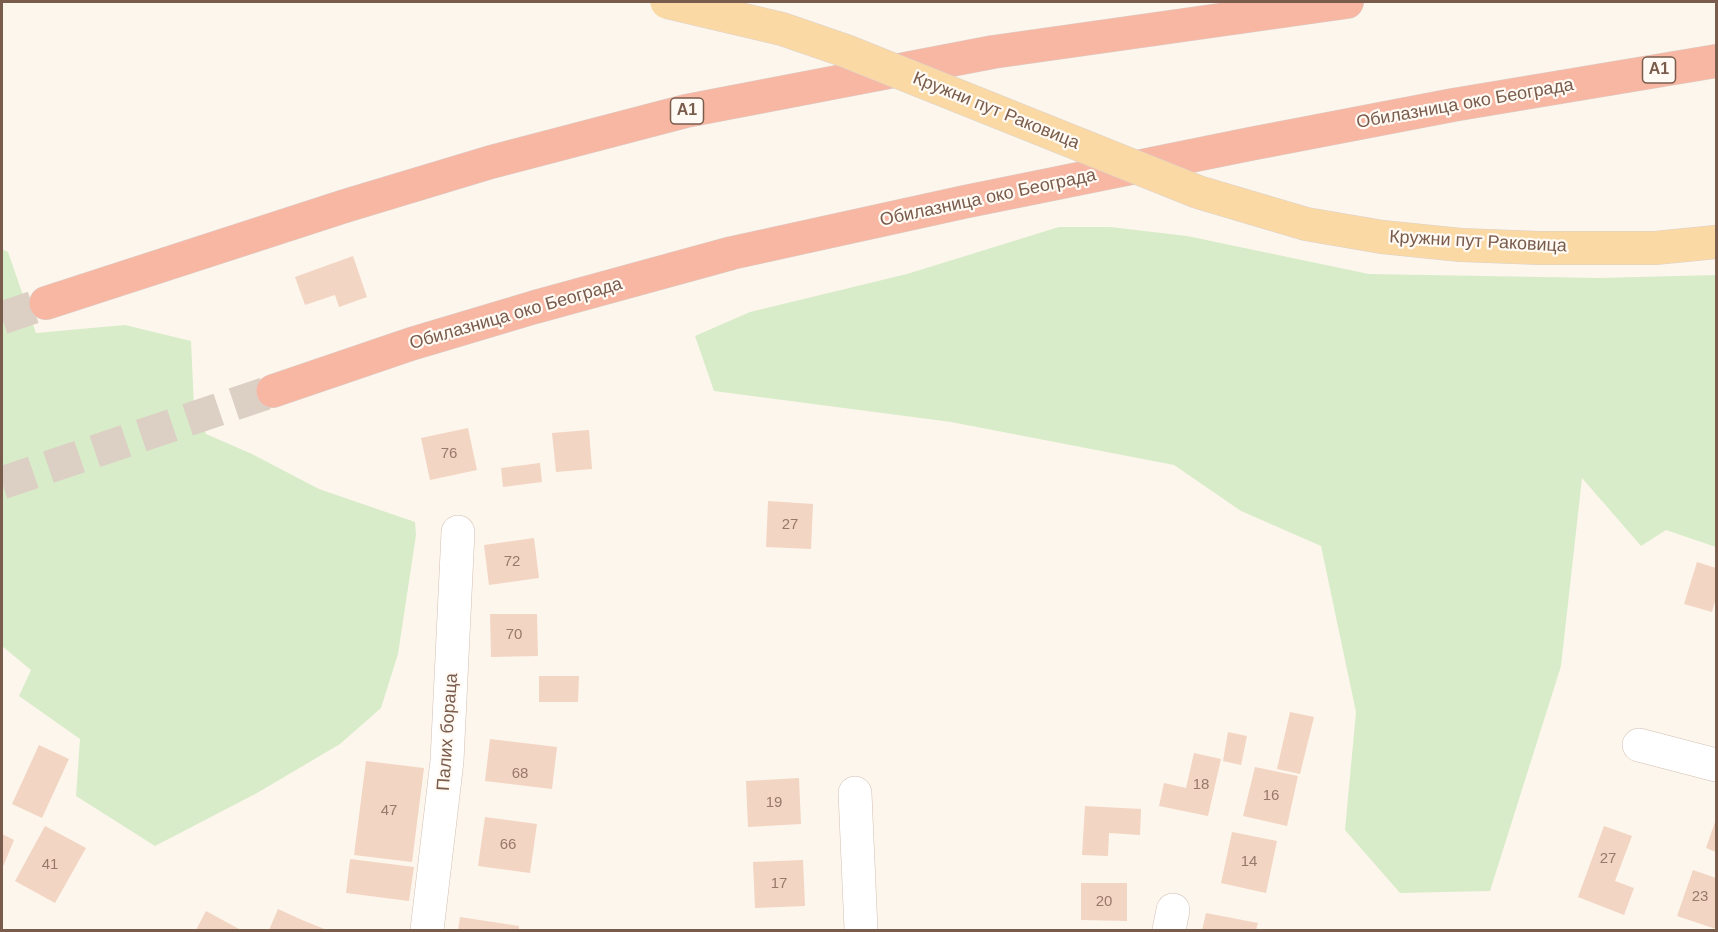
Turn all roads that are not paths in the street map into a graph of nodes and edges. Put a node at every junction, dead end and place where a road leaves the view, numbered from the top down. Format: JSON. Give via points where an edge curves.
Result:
{"nodes":[{"id":1,"x":667,"y":2,"type":"edge"},
{"id":2,"x":1347,"y":2,"type":"edge"},
{"id":3,"x":1716,"y":61,"type":"edge"},
{"id":4,"x":1716,"y":242,"type":"edge"},
{"id":5,"x":46,"y":303,"type":"tunnel mouth"},
{"id":6,"x":273,"y":392,"type":"tunnel mouth"},
{"id":7,"x":458,"y":532,"type":"dead end"},
{"id":8,"x":1639,"y":745,"type":"dead end"},
{"id":9,"x":1716,"y":765,"type":"edge"},
{"id":10,"x":855,"y":793,"type":"dead end"},
{"id":11,"x":428,"y":930,"type":"edge"},
{"id":12,"x":861,"y":930,"type":"edge"}],
"edges":[{"from":1,"to":4,"type":"main road","name":"Кружни пут Раковица","bridge":true,"via":[[782,29],[846,51],[1198,192],[1306,224],[1461,245],[1655,248]]},
{"from":2,"to":5,"type":"highway","number":"A1","via":[[993,52],[686,111],[367,199]]},
{"from":3,"to":6,"type":"highway","name":"Обилазница око Београда","number":"A1","via":[[1262,142],[963,202],[732,254],[411,344]]},
{"from":7,"to":11,"type":"street","name":"Палих бораца","via":[[447,761]]},
{"from":8,"to":9,"type":"street"},
{"from":10,"to":12,"type":"street"}]}
